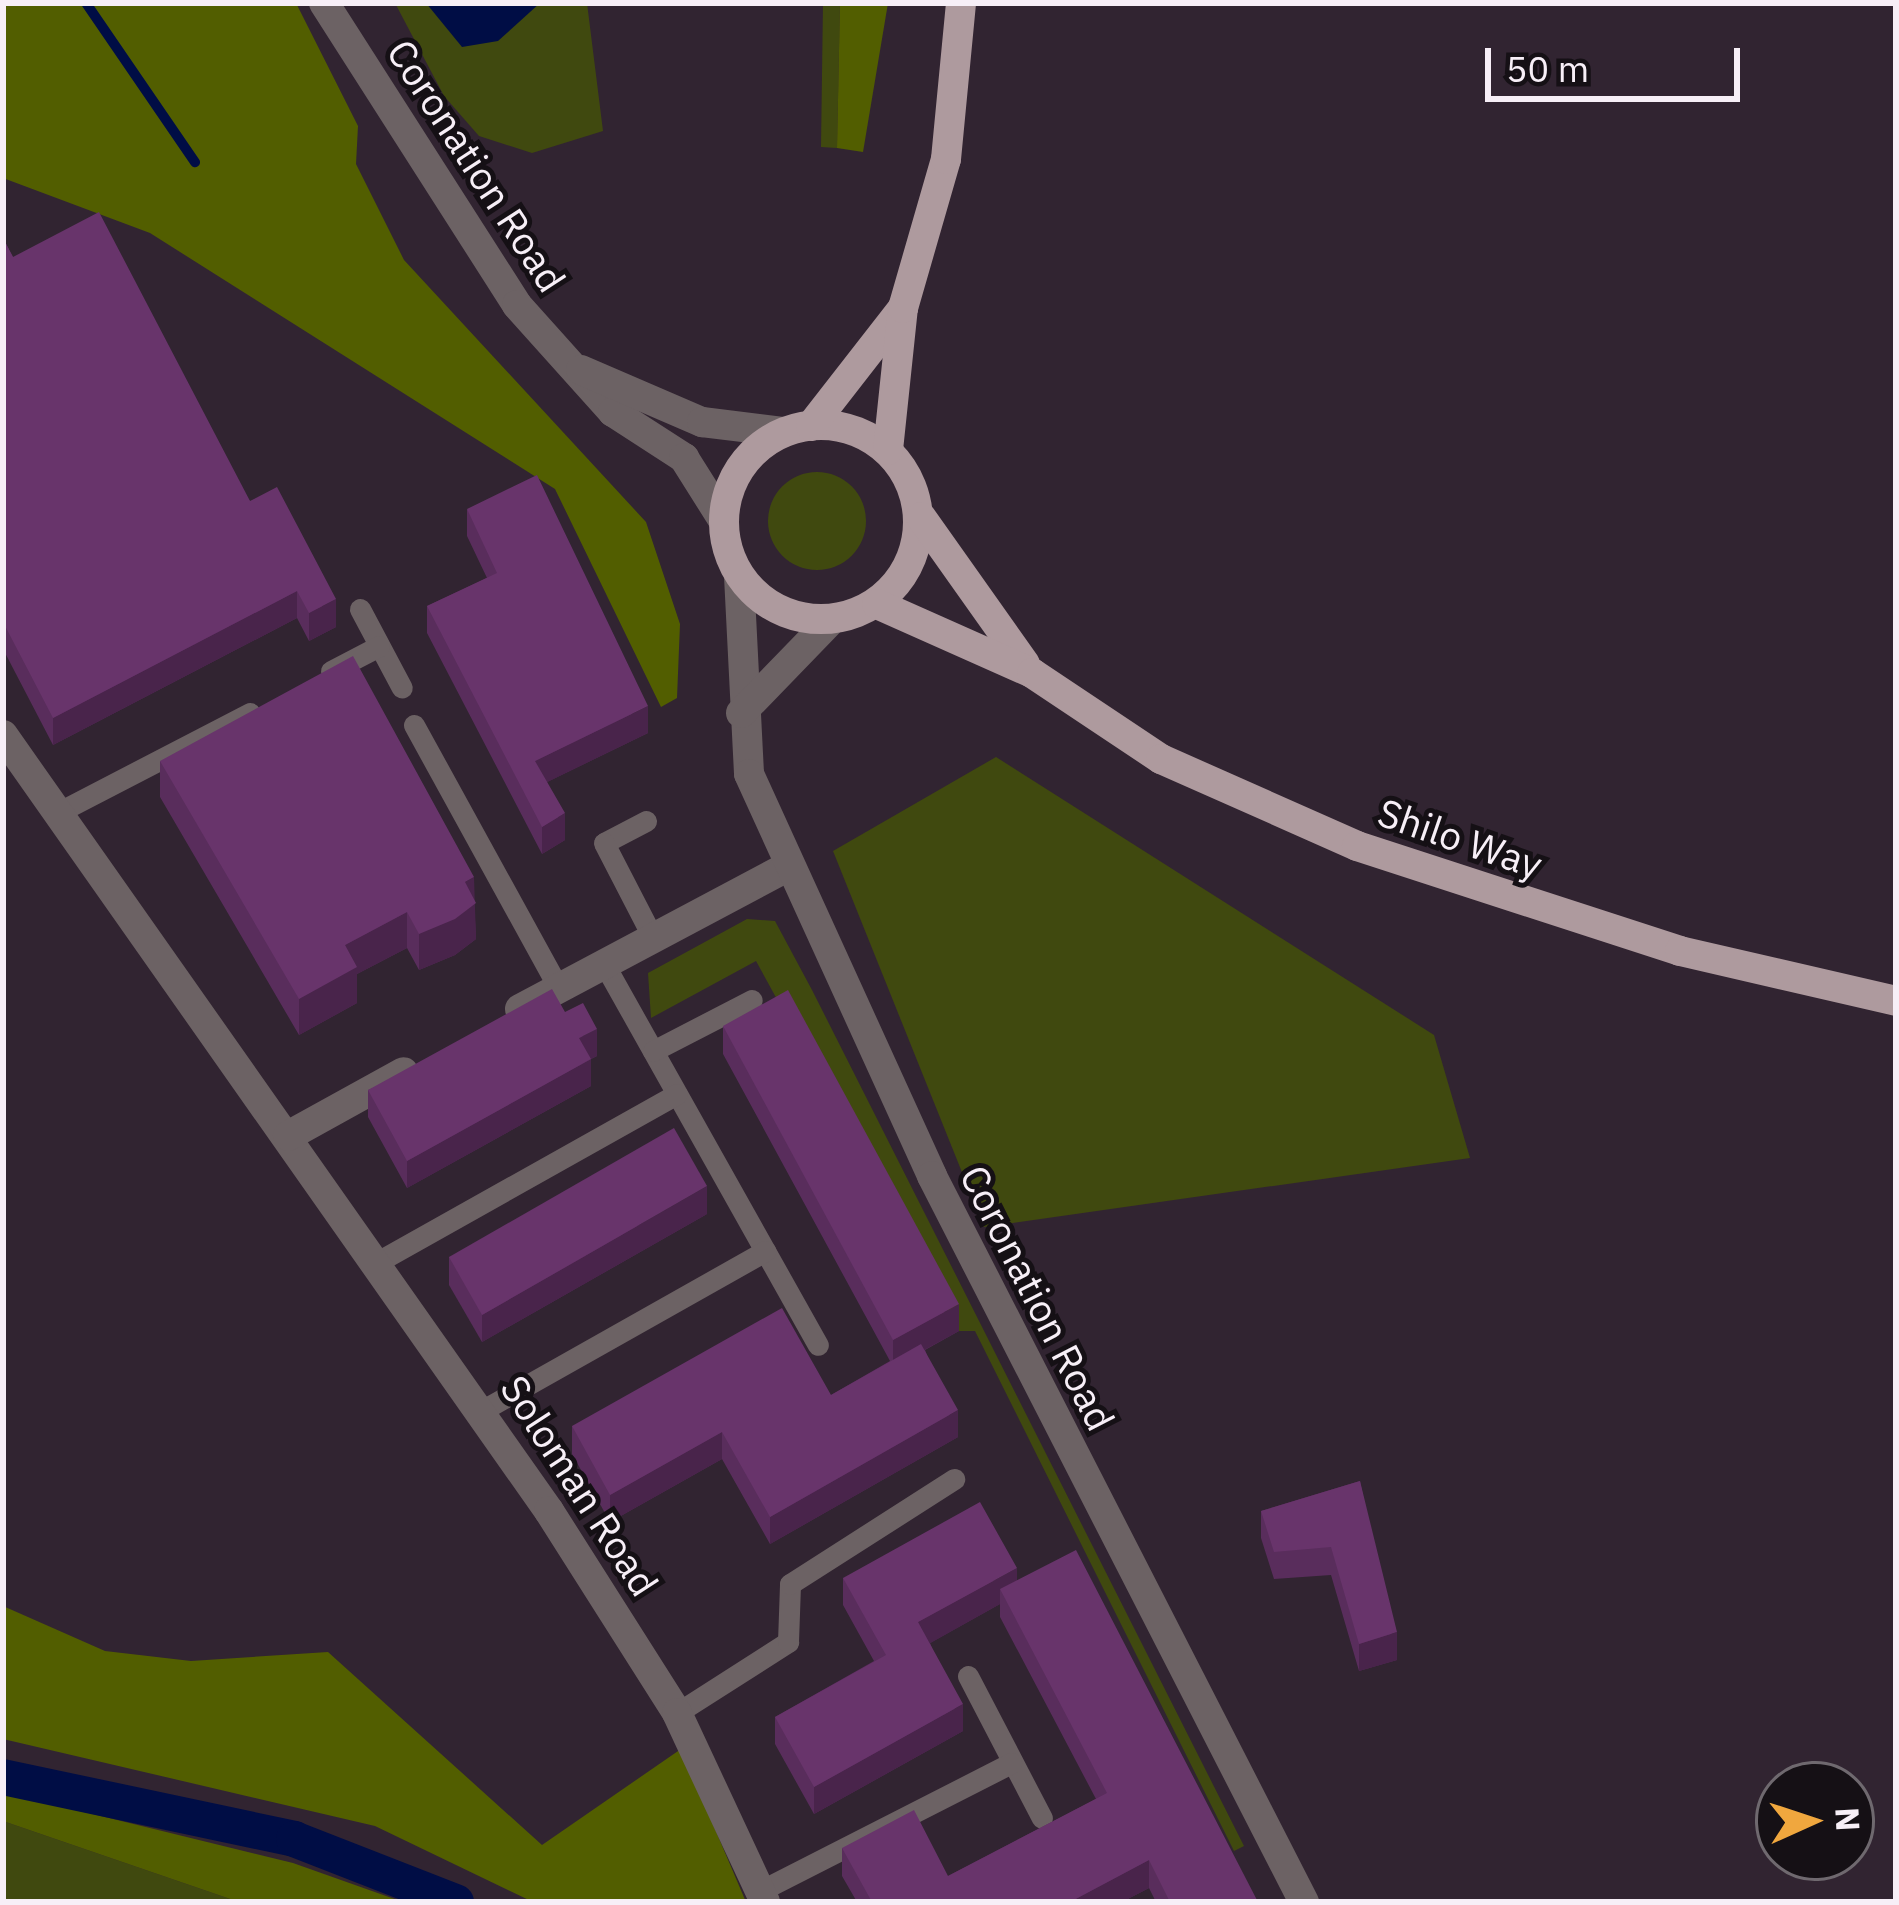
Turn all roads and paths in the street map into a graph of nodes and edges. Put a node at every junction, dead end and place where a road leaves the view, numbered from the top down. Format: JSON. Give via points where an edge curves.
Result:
{"nodes":[{"id":1,"x":324,"y":3,"type":"edge"},
{"id":2,"x":962,"y":3,"type":"edge"},
{"id":3,"x":903,"y":308,"type":"junction"},
{"id":4,"x":570,"y":365,"type":"junction"},
{"id":5,"x":798,"y":429,"type":"junction"},
{"id":6,"x":887,"y":451,"type":"junction"},
{"id":7,"x":921,"y":517,"type":"junction"},
{"id":8,"x":723,"y":520,"type":"junction"},
{"id":9,"x":739,"y":576,"type":"junction"},
{"id":10,"x":878,"y":604,"type":"junction"},
{"id":11,"x":360,"y":609,"type":"dead end"},
{"id":12,"x":831,"y":620,"type":"junction"},
{"id":13,"x":379,"y":646,"type":"junction"},
{"id":14,"x":1031,"y":673,"type":"junction"},
{"id":15,"x":402,"y":688,"type":"dead end"},
{"id":16,"x":741,"y":713,"type":"junction"},
{"id":17,"x":414,"y":725,"type":"dead end"},
{"id":18,"x":3,"y":735,"type":"edge"},
{"id":19,"x":58,"y":812,"type":"junction"},
{"id":20,"x":646,"y":821,"type":"dead end"},
{"id":21,"x":789,"y":866,"type":"junction"},
{"id":22,"x":652,"y":936,"type":"junction"},
{"id":23,"x":603,"y":962,"type":"junction"},
{"id":24,"x":558,"y":987,"type":"junction"},
{"id":25,"x":752,"y":1000,"type":"dead end"},
{"id":26,"x":1896,"y":1001,"type":"edge"},
{"id":27,"x":496,"y":1022,"type":"edge"},
{"id":28,"x":653,"y":1051,"type":"junction"},
{"id":29,"x":434,"y":1056,"type":"edge"},
{"id":30,"x":677,"y":1094,"type":"junction"},
{"id":31,"x":288,"y":1136,"type":"junction"},
{"id":32,"x":765,"y":1251,"type":"junction"},
{"id":33,"x":381,"y":1260,"type":"junction"},
{"id":34,"x":818,"y":1345,"type":"dead end"},
{"id":35,"x":483,"y":1410,"type":"junction"},
{"id":36,"x":954,"y":1479,"type":"dead end"},
{"id":37,"x":968,"y":1676,"type":"dead end"},
{"id":38,"x":677,"y":1713,"type":"junction"},
{"id":39,"x":1011,"y":1763,"type":"junction"},
{"id":40,"x":1042,"y":1818,"type":"dead end"},
{"id":41,"x":763,"y":1896,"type":"edge"},
{"id":42,"x":1304,"y":1902,"type":"edge"}],
"edges":[{"from":1,"to":4,"type":"street","name":"Coronation Road","via":[[517,305]]},
{"from":2,"to":3,"type":"main road","via":[[946,159]]},
{"from":3,"to":5,"type":"main road"},
{"from":3,"to":6,"type":"main road"},
{"from":4,"to":5,"type":"street","name":"Coronation Road","via":[[702,422]]},
{"from":4,"to":8,"type":"street","name":"Coronation Road","via":[[613,412],[684,458]]},
{"from":5,"to":6,"type":"main road"},
{"from":5,"to":8,"type":"main road","via":[[734,472]]},
{"from":6,"to":7,"type":"main road"},
{"from":7,"to":10,"type":"main road","via":[[904,575]]},
{"from":7,"to":14,"type":"main road","name":"Shilo Way"},
{"from":8,"to":9,"type":"main road"},
{"from":9,"to":12,"type":"main road","via":[[769,604]]},
{"from":9,"to":16,"type":"street","name":"Coronation Road"},
{"from":10,"to":12,"type":"main road"},
{"from":10,"to":14,"type":"main road","name":"Shilo Way"},
{"from":11,"to":13,"type":"lane"},
{"from":12,"to":16,"type":"street"},
{"from":13,"to":15,"type":"lane"},
{"from":13,"to":19,"type":"lane"},
{"from":14,"to":26,"type":"main road","name":"Shilo Way","via":[[1160,759],[1358,846],[1680,951]]},
{"from":16,"to":21,"type":"street","name":"Coronation Road","via":[[749,773]]},
{"from":17,"to":24,"type":"lane"},
{"from":18,"to":19,"type":"street","name":"Soloman Road"},
{"from":19,"to":31,"type":"street","name":"Soloman Road"},
{"from":20,"to":22,"type":"lane","via":[[604,843]]},
{"from":21,"to":22,"type":"street"},
{"from":21,"to":42,"type":"street","name":"Coronation Road","via":[[932,1176]]},
{"from":22,"to":23,"type":"street"},
{"from":23,"to":24,"type":"street"},
{"from":23,"to":28,"type":"lane"},
{"from":24,"to":27,"type":"street"},
{"from":25,"to":28,"type":"lane"},
{"from":28,"to":30,"type":"lane"},
{"from":29,"to":31,"type":"street"},
{"from":30,"to":32,"type":"lane"},
{"from":30,"to":33,"type":"lane"},
{"from":31,"to":33,"type":"street","name":"Soloman Road"},
{"from":32,"to":34,"type":"lane"},
{"from":32,"to":35,"type":"lane"},
{"from":33,"to":35,"type":"street","name":"Soloman Road"},
{"from":35,"to":38,"type":"street","name":"Soloman Road"},
{"from":36,"to":38,"type":"lane","via":[[790,1584],[788,1642]]},
{"from":37,"to":39,"type":"lane"},
{"from":38,"to":41,"type":"street","name":"Soloman Road"},
{"from":39,"to":40,"type":"lane"},
{"from":39,"to":41,"type":"lane"}]}
